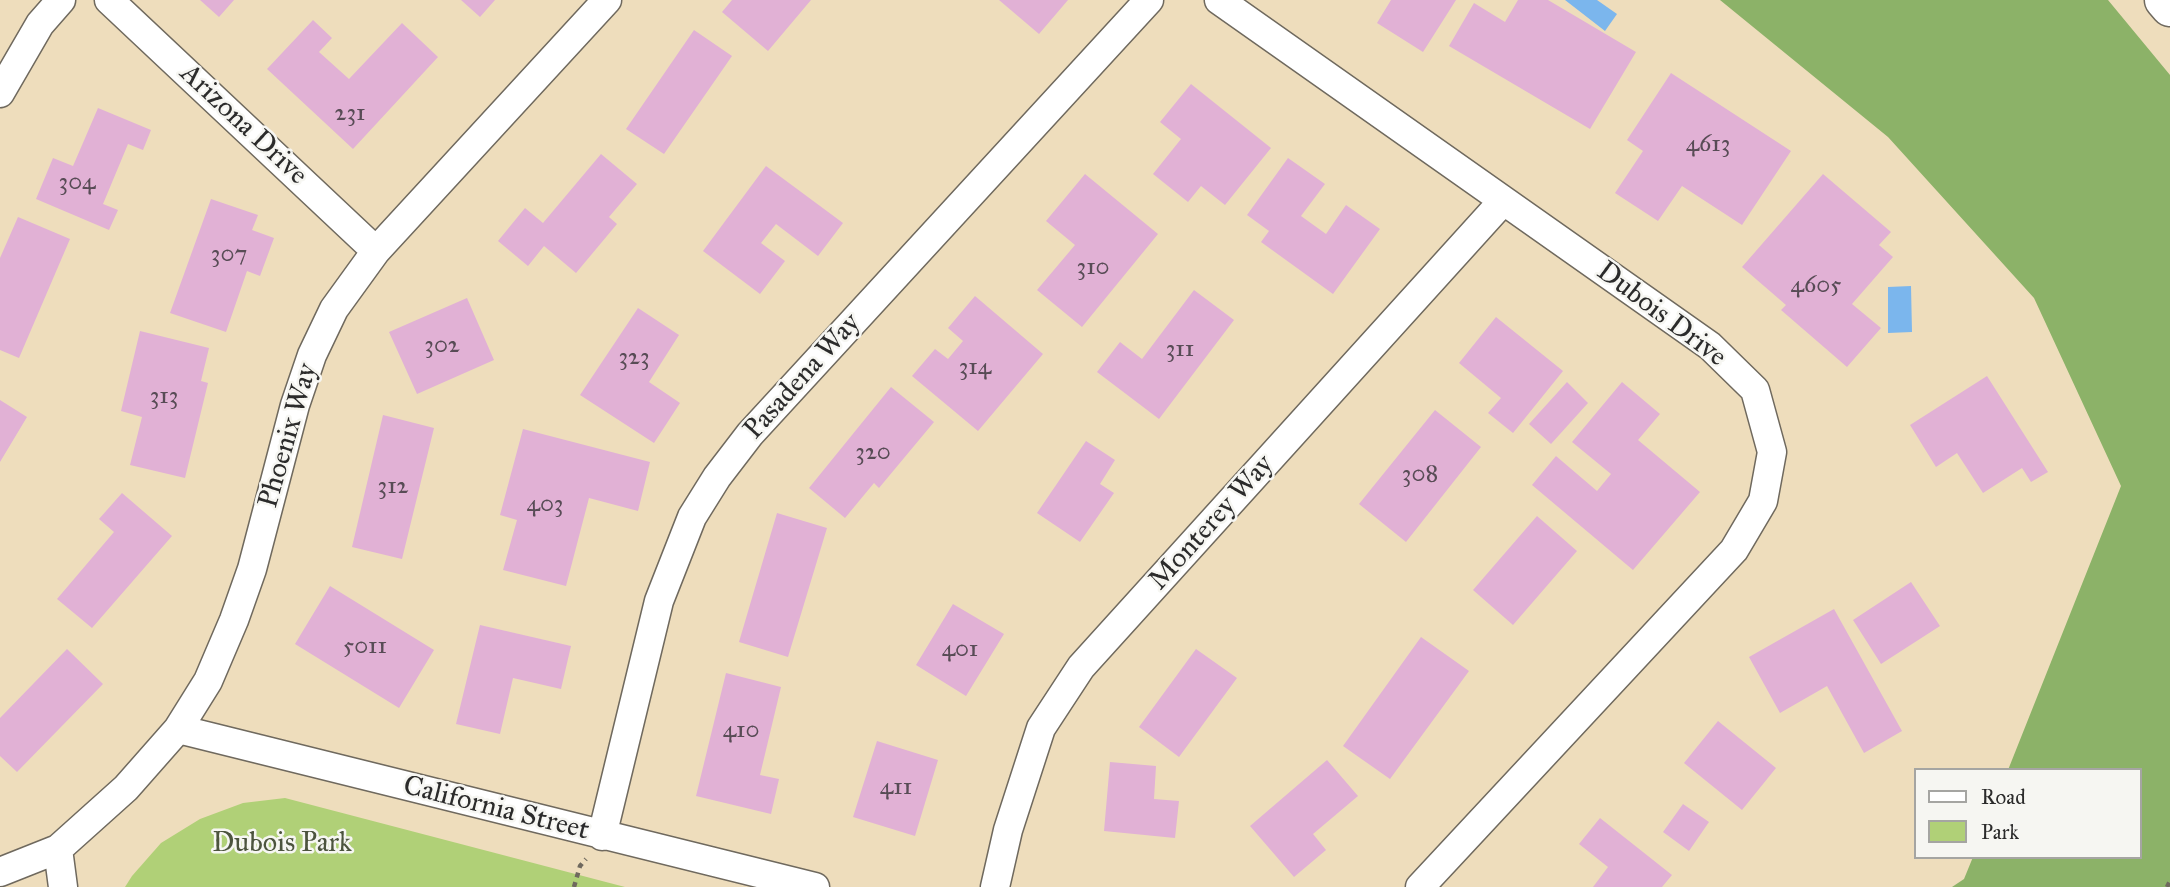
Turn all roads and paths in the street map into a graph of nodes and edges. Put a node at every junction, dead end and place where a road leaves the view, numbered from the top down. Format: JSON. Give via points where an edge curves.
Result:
{"nodes":[{"id":1,"x":61,"y":0,"type":"edge"},
{"id":2,"x":110,"y":0,"type":"edge"},
{"id":3,"x":607,"y":0,"type":"edge"},
{"id":4,"x":1149,"y":0,"type":"edge"},
{"id":5,"x":1219,"y":0,"type":"edge"},
{"id":6,"x":2164,"y":0,"type":"edge"},
{"id":7,"x":2170,"y":7,"type":"edge"},
{"id":8,"x":0,"y":93,"type":"edge"},
{"id":9,"x":1503,"y":201,"type":"junction"},
{"id":10,"x":376,"y":251,"type":"junction"},
{"id":11,"x":178,"y":729,"type":"junction"},
{"id":12,"x":602,"y":836,"type":"junction"},
{"id":13,"x":58,"y":849,"type":"junction"},
{"id":14,"x":0,"y":872,"type":"edge"},
{"id":15,"x":2170,"y":881,"type":"edge"},
{"id":16,"x":63,"y":887,"type":"edge"},
{"id":17,"x":815,"y":887,"type":"edge"},
{"id":18,"x":995,"y":887,"type":"edge"},
{"id":19,"x":1420,"y":887,"type":"edge"},
{"id":20,"x":2167,"y":887,"type":"edge"}],
"edges":[{"from":1,"to":8,"type":"street","via":[[40,24]]},
{"from":2,"to":10,"type":"street","name":"Arizona Drive"},
{"from":3,"to":10,"type":"street","name":"Phoenix Way"},
{"from":4,"to":12,"type":"street","name":"Pasadena Way","via":[[750,435],[718,477],[692,517],[659,601]]},
{"from":5,"to":9,"type":"street","name":"Dubois Drive"},
{"from":6,"to":7,"type":"street"},
{"from":9,"to":18,"type":"street","name":"Monterey Way","via":[[1081,667],[1041,728]]},
{"from":9,"to":19,"type":"street","name":"Dubois Drive","via":[[1710,346],[1755,390],[1772,452],[1763,501],[1734,550]]},
{"from":10,"to":11,"type":"street","name":"Phoenix Way","via":[[334,309],[312,355],[234,620],[208,681]]},
{"from":11,"to":12,"type":"street","name":"California Street"},
{"from":11,"to":13,"type":"street","name":"Phoenix Way","via":[[126,788]]},
{"from":12,"to":17,"type":"street","name":"California Street"},
{"from":13,"to":14,"type":"street","name":"Phoenix Way"},
{"from":13,"to":16,"type":"street"},
{"from":15,"to":20,"type":"path"}]}
